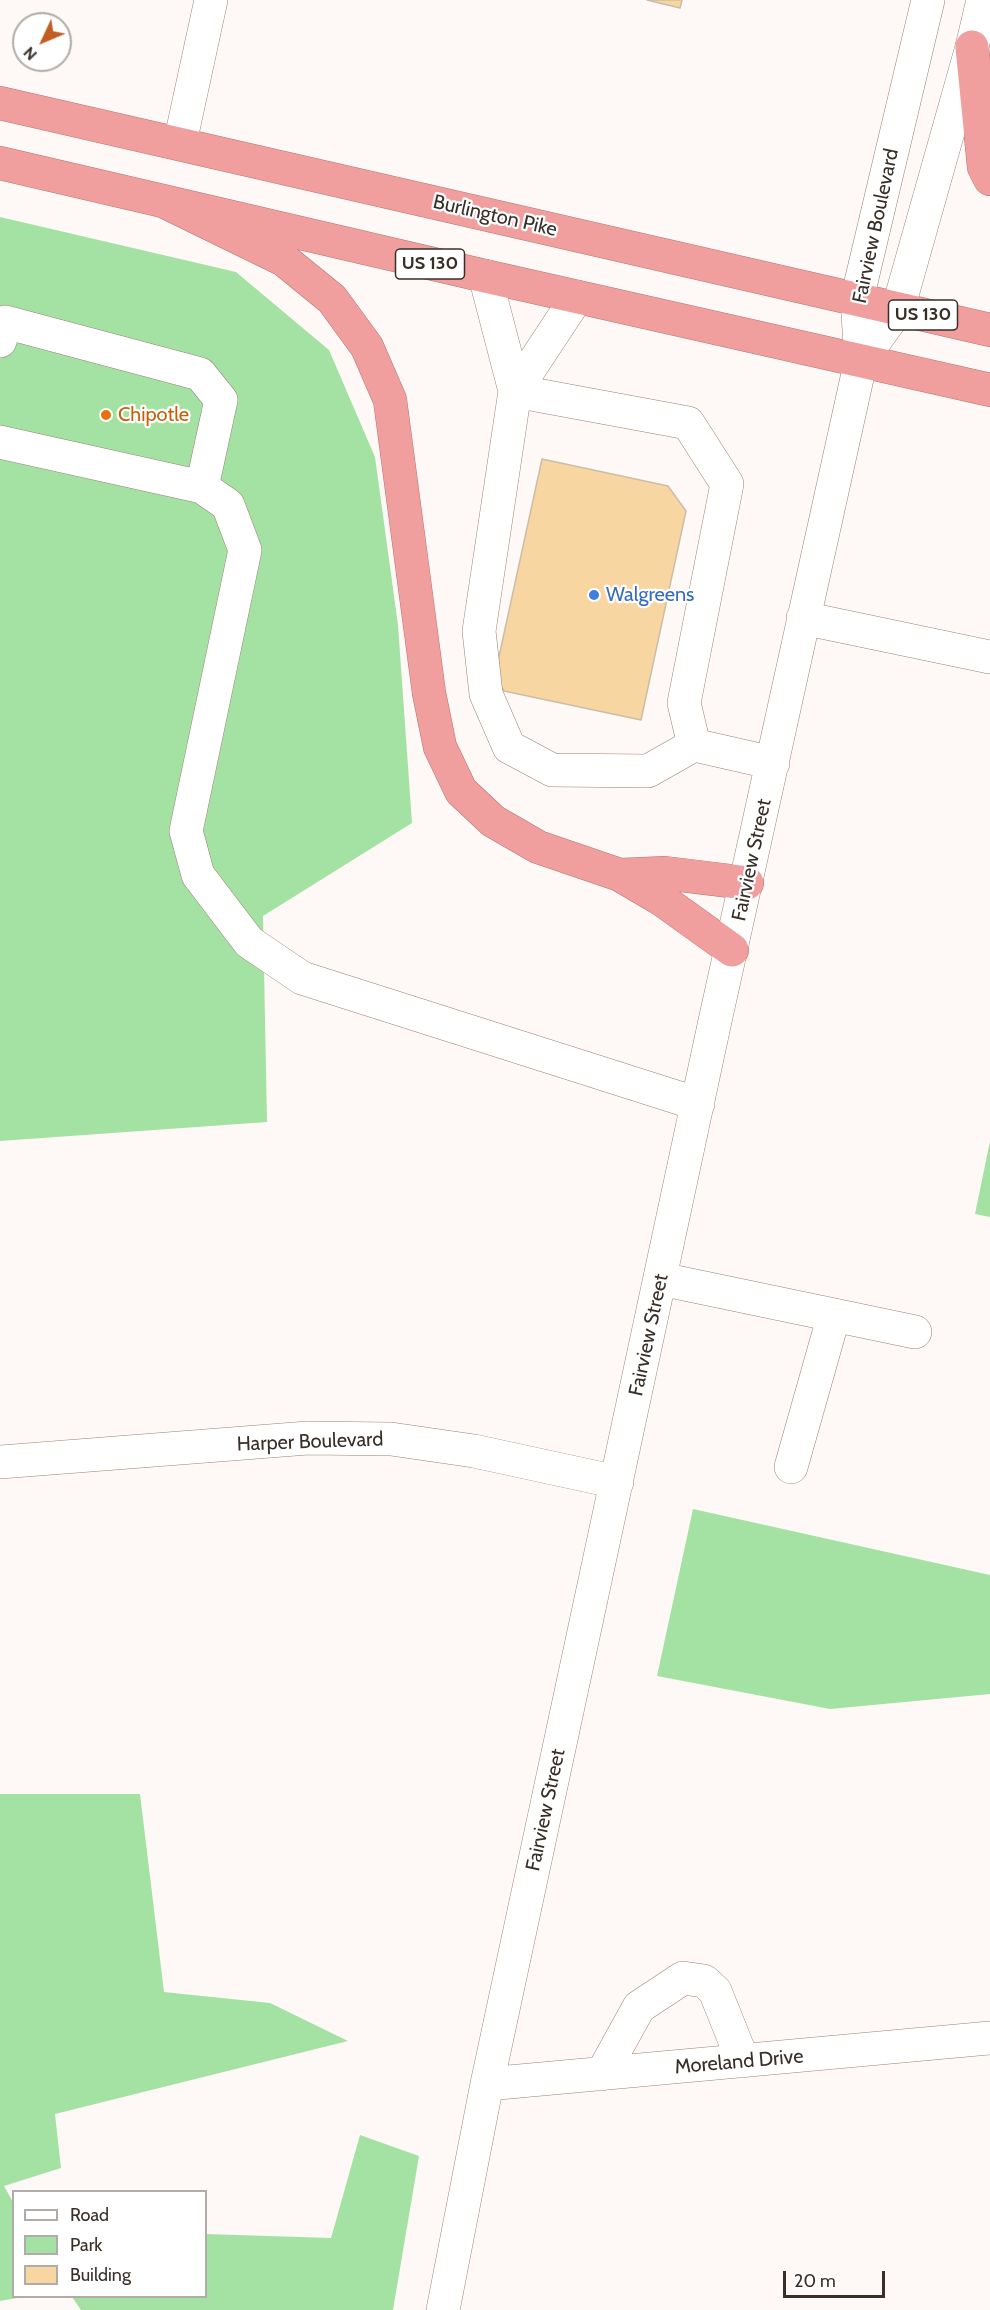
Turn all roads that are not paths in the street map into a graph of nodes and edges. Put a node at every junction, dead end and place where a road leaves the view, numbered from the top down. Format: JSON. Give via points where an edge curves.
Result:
{"nodes":[{"id":1,"x":211,"y":0,"type":"edge"},
{"id":2,"x":928,"y":0,"type":"edge"},
{"id":3,"x":983,"y":0,"type":"edge"},
{"id":4,"x":972,"y":47,"type":"junction"},
{"id":5,"x":0,"y":103,"type":"edge"},
{"id":6,"x":180,"y":143,"type":"junction"},
{"id":7,"x":0,"y":164,"type":"edge"},
{"id":8,"x":990,"y":179,"type":"edge"},
{"id":9,"x":165,"y":202,"type":"junction"},
{"id":10,"x":484,"y":276,"type":"junction"},
{"id":11,"x":577,"y":297,"type":"junction"},
{"id":12,"x":857,"y":299,"type":"junction"},
{"id":13,"x":898,"y":309,"type":"junction"},
{"id":14,"x":990,"y":330,"type":"edge"},
{"id":15,"x":0,"y":341,"type":"edge"},
{"id":16,"x":861,"y":360,"type":"junction"},
{"id":17,"x":990,"y":390,"type":"edge"},
{"id":18,"x":515,"y":391,"type":"junction"},
{"id":19,"x":0,"y":442,"type":"edge"},
{"id":20,"x":202,"y":487,"type":"junction"},
{"id":21,"x":803,"y":618,"type":"junction"},
{"id":22,"x":990,"y":657,"type":"edge"},
{"id":23,"x":694,"y":746,"type":"junction"},
{"id":24,"x":773,"y":764,"type":"junction"},
{"id":25,"x":620,"y":875,"type":"junction"},
{"id":26,"x":747,"y":883,"type":"junction"},
{"id":27,"x":732,"y":950,"type":"junction"},
{"id":28,"x":698,"y":1104,"type":"junction"},
{"id":29,"x":661,"y":1279,"type":"junction"},
{"id":30,"x":834,"y":1315,"type":"junction"},
{"id":31,"x":915,"y":1332,"type":"dead end"},
{"id":32,"x":0,"y":1462,"type":"edge"},
{"id":33,"x":790,"y":1467,"type":"dead end"},
{"id":34,"x":617,"y":1482,"type":"junction"},
{"id":35,"x":990,"y":2038,"type":"edge"},
{"id":36,"x":743,"y":2061,"type":"junction"},
{"id":37,"x":603,"y":2074,"type":"junction"},
{"id":38,"x":487,"y":2084,"type":"junction"},
{"id":39,"x":443,"y":2310,"type":"edge"}],
"edges":[{"from":1,"to":6,"type":"street"},
{"from":2,"to":12,"type":"street","name":"Fairview Boulevard"},
{"from":3,"to":4,"type":"street","name":"Fairview Boulevard"},
{"from":4,"to":8,"type":"highway","via":[[984,167]]},
{"from":4,"to":13,"type":"street","name":"Fairview Boulevard"},
{"from":5,"to":6,"type":"highway","name":"Burlington Pike","number":"US 130"},
{"from":6,"to":12,"type":"highway","name":"Burlington Pike","number":"US 130"},
{"from":7,"to":9,"type":"highway","number":"US 130"},
{"from":9,"to":10,"type":"highway","number":"US 130"},
{"from":9,"to":25,"type":"highway","via":[[284,260],[332,299],[367,347],[390,400],[429,693],[440,747],[461,791],[493,821],[538,847]]},
{"from":10,"to":11,"type":"highway","number":"US 130"},
{"from":10,"to":18,"type":"street"},
{"from":11,"to":16,"type":"highway","number":"US 130"},
{"from":11,"to":18,"type":"street"},
{"from":12,"to":13,"type":"highway","name":"Burlington Pike","number":"US 130"},
{"from":12,"to":16,"type":"street","name":"Fairview Boulevard"},
{"from":13,"to":14,"type":"highway","name":"Burlington Pike","number":"US 130"},
{"from":13,"to":16,"type":"street","name":"Fairview Boulevard"},
{"from":15,"to":20,"type":"street","via":[[5,322],[201,374],[221,400]]},
{"from":16,"to":17,"type":"highway","number":"US 130"},
{"from":16,"to":21,"type":"street","name":"Fairview Street"},
{"from":18,"to":23,"type":"street","via":[[688,423],[727,484],[684,703]]},
{"from":18,"to":23,"type":"street","via":[[478,631],[486,693],[509,747],[552,770],[648,771]]},
{"from":19,"to":20,"type":"street"},
{"from":20,"to":28,"type":"street","via":[[228,505],[245,550],[186,831],[198,875],[249,942],[302,978]]},
{"from":21,"to":22,"type":"street"},
{"from":21,"to":24,"type":"street","name":"Fairview Street"},
{"from":23,"to":24,"type":"street"},
{"from":24,"to":26,"type":"street","name":"Fairview Street"},
{"from":25,"to":26,"type":"highway","via":[[665,873]]},
{"from":25,"to":27,"type":"highway"},
{"from":26,"to":27,"type":"street","name":"Fairview Street"},
{"from":27,"to":28,"type":"street","name":"Fairview Street"},
{"from":28,"to":29,"type":"street","name":"Fairview Street"},
{"from":29,"to":30,"type":"street"},
{"from":29,"to":34,"type":"street","name":"Fairview Street"},
{"from":30,"to":31,"type":"street"},
{"from":30,"to":33,"type":"street"},
{"from":32,"to":34,"type":"street","name":"Harper Boulevard","via":[[308,1438],[391,1439],[474,1451]]},
{"from":34,"to":38,"type":"street","name":"Fairview Street"},
{"from":35,"to":36,"type":"street","name":"Moreland Drive"},
{"from":36,"to":37,"type":"street","name":"Moreland Drive"},
{"from":36,"to":37,"type":"street","via":[[714,1991],[704,1981],[683,1978],[639,2007]]},
{"from":37,"to":38,"type":"street","name":"Moreland Drive"},
{"from":38,"to":39,"type":"street","name":"Fairview Street"}]}
